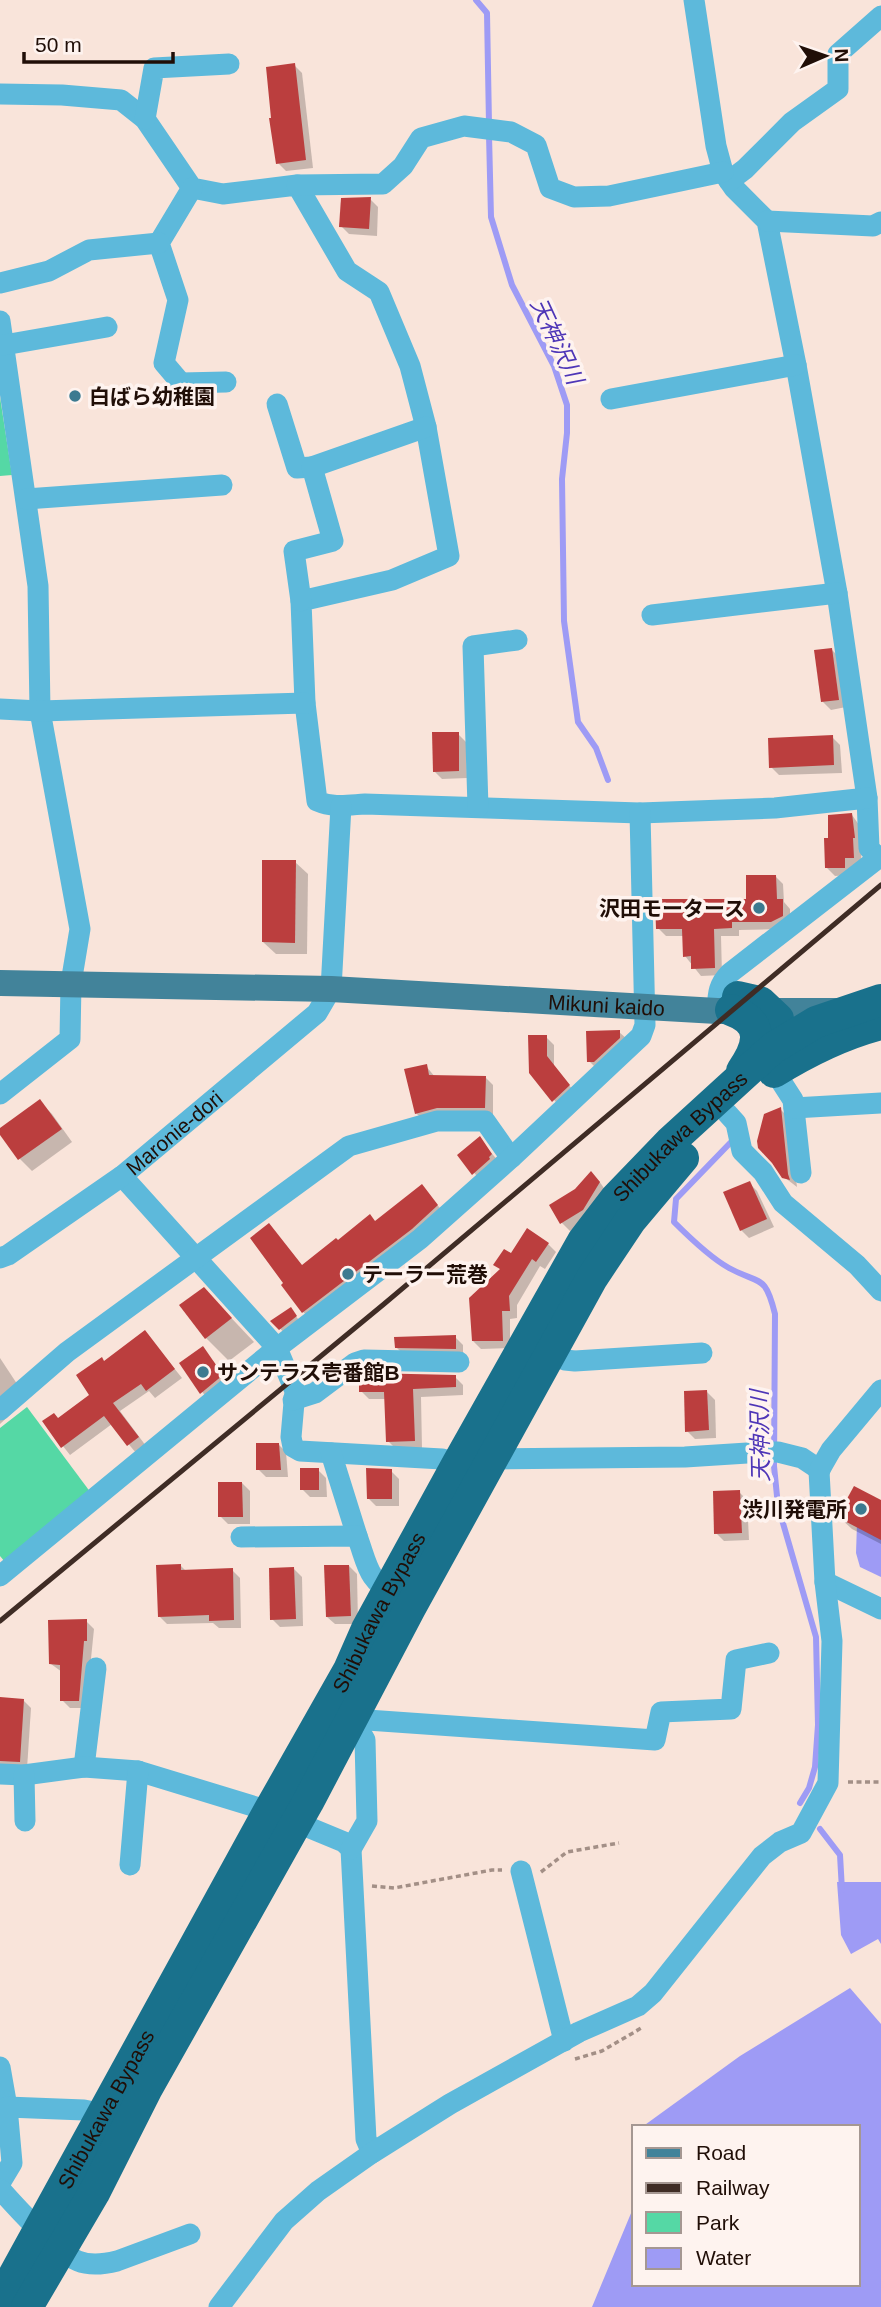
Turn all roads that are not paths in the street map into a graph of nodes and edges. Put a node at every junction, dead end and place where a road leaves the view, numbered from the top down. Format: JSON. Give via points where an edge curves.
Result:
{"nodes":[{"id":1,"x":694,"y":0,"type":"edge"},
{"id":2,"x":881,"y":16,"type":"edge"},
{"id":3,"x":229,"y":64,"type":"dead end"},
{"id":4,"x":0,"y":94,"type":"edge"},
{"id":5,"x":145,"y":119,"type":"junction"},
{"id":6,"x":726,"y":177,"type":"junction"},
{"id":7,"x":297,"y":185,"type":"junction"},
{"id":8,"x":192,"y":188,"type":"junction"},
{"id":9,"x":767,"y":221,"type":"junction"},
{"id":10,"x":881,"y":222,"type":"edge"},
{"id":11,"x":159,"y":243,"type":"junction"},
{"id":12,"x":0,"y":283,"type":"edge"},
{"id":13,"x":0,"y":321,"type":"edge"},
{"id":14,"x":107,"y":327,"type":"dead end"},
{"id":15,"x":4,"y":345,"type":"junction"},
{"id":16,"x":796,"y":365,"type":"junction"},
{"id":17,"x":226,"y":382,"type":"dead end"},
{"id":18,"x":611,"y":399,"type":"dead end"},
{"id":19,"x":277,"y":404,"type":"dead end"},
{"id":20,"x":426,"y":427,"type":"junction"},
{"id":21,"x":312,"y":467,"type":"junction"},
{"id":22,"x":222,"y":485,"type":"dead end"},
{"id":23,"x":26,"y":499,"type":"junction"},
{"id":24,"x":837,"y":593,"type":"junction"},
{"id":25,"x":301,"y":601,"type":"junction"},
{"id":26,"x":652,"y":615,"type":"dead end"},
{"id":27,"x":517,"y":640,"type":"dead end"},
{"id":28,"x":305,"y":703,"type":"junction"},
{"id":29,"x":0,"y":709,"type":"edge"},
{"id":30,"x":40,"y":710,"type":"junction"},
{"id":31,"x":867,"y":799,"type":"junction"},
{"id":32,"x":341,"y":806,"type":"junction"},
{"id":33,"x":478,"y":807,"type":"junction"},
{"id":34,"x":640,"y":813,"type":"junction"},
{"id":35,"x":879,"y":857,"type":"edge"},
{"id":36,"x":0,"y":983,"type":"edge"},
{"id":37,"x":71,"y":984,"type":"junction"},
{"id":38,"x":331,"y":989,"type":"junction"},
{"id":39,"x":643,"y":1000,"type":"junction"},
{"id":40,"x":726,"y":1003,"type":"junction"},
{"id":41,"x":876,"y":1008,"type":"edge"},
{"id":42,"x":771,"y":1010,"type":"junction"},
{"id":43,"x":778,"y":1057,"type":"junction"},
{"id":44,"x":735,"y":1081,"type":"junction"},
{"id":45,"x":0,"y":1094,"type":"edge"},
{"id":46,"x":881,"y":1103,"type":"edge"},
{"id":47,"x":794,"y":1108,"type":"junction"},
{"id":48,"x":727,"y":1113,"type":"junction"},
{"id":49,"x":511,"y":1158,"type":"junction"},
{"id":50,"x":801,"y":1173,"type":"dead end"},
{"id":51,"x":122,"y":1176,"type":"junction"},
{"id":52,"x":0,"y":1258,"type":"edge"},
{"id":53,"x":196,"y":1258,"type":"junction"},
{"id":54,"x":881,"y":1292,"type":"edge"},
{"id":55,"x":277,"y":1348,"type":"junction"},
{"id":56,"x":551,"y":1353,"type":"junction"},
{"id":57,"x":702,"y":1353,"type":"dead end"},
{"id":58,"x":459,"y":1362,"type":"dead end"},
{"id":59,"x":881,"y":1390,"type":"edge"},
{"id":60,"x":293,"y":1400,"type":"junction"},
{"id":61,"x":0,"y":1410,"type":"edge"},
{"id":62,"x":331,"y":1453,"type":"junction"},
{"id":63,"x":494,"y":1459,"type":"junction"},
{"id":64,"x":458,"y":1463,"type":"junction"},
{"id":65,"x":820,"y":1470,"type":"junction"},
{"id":66,"x":357,"y":1536,"type":"junction"},
{"id":67,"x":241,"y":1537,"type":"dead end"},
{"id":68,"x":1,"y":1574,"type":"edge"},
{"id":69,"x":825,"y":1582,"type":"junction"},
{"id":70,"x":399,"y":1600,"type":"junction"},
{"id":71,"x":881,"y":1609,"type":"edge"},
{"id":72,"x":769,"y":1653,"type":"dead end"},
{"id":73,"x":96,"y":1668,"type":"dead end"},
{"id":74,"x":353,"y":1719,"type":"junction"},
{"id":75,"x":83,"y":1767,"type":"junction"},
{"id":76,"x":138,"y":1771,"type":"junction"},
{"id":77,"x":0,"y":1774,"type":"edge"},
{"id":78,"x":24,"y":1775,"type":"junction"},
{"id":79,"x":282,"y":1817,"type":"junction"},
{"id":80,"x":25,"y":1821,"type":"dead end"},
{"id":81,"x":351,"y":1849,"type":"junction"},
{"id":82,"x":130,"y":1865,"type":"dead end"},
{"id":83,"x":521,"y":1871,"type":"road end"},
{"id":84,"x":564,"y":2041,"type":"junction"},
{"id":85,"x":0,"y":2067,"type":"edge"},
{"id":86,"x":8,"y":2108,"type":"junction"},
{"id":87,"x":104,"y":2115,"type":"junction"},
{"id":88,"x":372,"y":2153,"type":"junction"},
{"id":89,"x":0,"y":2182,"type":"edge"},
{"id":90,"x":0,"y":2189,"type":"edge"},
{"id":91,"x":190,"y":2234,"type":"dead end"},
{"id":92,"x":49,"y":2238,"type":"junction"},
{"id":93,"x":0,"y":2301,"type":"edge"},
{"id":94,"x":27,"y":2307,"type":"edge"},
{"id":95,"x":219,"y":2307,"type":"edge"}],
"edges":[{"from":1,"to":6,"type":"street","via":[[716,146]]},
{"from":2,"to":6,"type":"street","via":[[838,54],[838,89],[792,122],[745,169]]},
{"from":3,"to":5,"type":"street","via":[[154,68]]},
{"from":4,"to":5,"type":"street","via":[[121,100]]},
{"from":5,"to":8,"type":"street"},
{"from":6,"to":7,"type":"street","via":[[609,196],[574,197],[550,188],[536,145],[511,132],[464,126],[421,138],[403,166],[383,184]]},
{"from":6,"to":9,"type":"street"},
{"from":7,"to":8,"type":"street","via":[[223,194]]},
{"from":7,"to":20,"type":"street","via":[[347,271],[379,292],[410,366]]},
{"from":8,"to":11,"type":"street"},
{"from":9,"to":10,"type":"street","via":[[873,226]]},
{"from":9,"to":16,"type":"street"},
{"from":11,"to":12,"type":"street","via":[[89,250],[49,271]]},
{"from":11,"to":17,"type":"street","via":[[178,300],[164,363],[181,383]]},
{"from":13,"to":15,"type":"street"},
{"from":14,"to":15,"type":"street"},
{"from":15,"to":23,"type":"street"},
{"from":16,"to":18,"type":"street"},
{"from":16,"to":24,"type":"street"},
{"from":19,"to":21,"type":"street","via":[[298,468]]},
{"from":20,"to":21,"type":"street"},
{"from":20,"to":25,"type":"street","via":[[449,556],[392,580]]},
{"from":21,"to":25,"type":"street","via":[[333,541],[295,551]]},
{"from":22,"to":23,"type":"street"},
{"from":23,"to":30,"type":"street","via":[[38,586]]},
{"from":24,"to":26,"type":"street"},
{"from":24,"to":31,"type":"street"},
{"from":25,"to":28,"type":"street"},
{"from":27,"to":33,"type":"street","via":[[473,646]]},
{"from":28,"to":30,"type":"street"},
{"from":28,"to":32,"type":"street","via":[[317,801]]},
{"from":29,"to":30,"type":"street"},
{"from":30,"to":37,"type":"street","via":[[80,929]]},
{"from":31,"to":34,"type":"street"},
{"from":31,"to":35,"type":"street","via":[[869,848]]},
{"from":32,"to":33,"type":"street"},
{"from":32,"to":38,"type":"street"},
{"from":33,"to":34,"type":"street"},
{"from":34,"to":39,"type":"street"},
{"from":35,"to":40,"type":"street","via":[[730,973],[721,982]]},
{"from":36,"to":37,"type":"main road","name":"Mikuni kaido"},
{"from":37,"to":38,"type":"main road","name":"Mikuni kaido"},
{"from":37,"to":45,"type":"street","via":[[70,1039]]},
{"from":38,"to":39,"type":"main road","name":"Mikuni kaido","via":[[464,984]]},
{"from":38,"to":51,"type":"street","name":"Maronie-dori","via":[[317,1013]]},
{"from":39,"to":40,"type":"main road","name":"Mikuni kaido"},
{"from":39,"to":49,"type":"street","via":[[641,1036]]},
{"from":40,"to":41,"type":"main road","name":"Mikuni kaido"},
{"from":40,"to":42,"type":"highway","via":[[760,1002]]},
{"from":40,"to":44,"type":"highway","via":[[746,1018],[756,1034],[755,1051]]},
{"from":41,"to":42,"type":"main road"},
{"from":41,"to":43,"type":"highway","name":"Shibukawa Bypass","via":[[834,1040],[806,1053]]},
{"from":42,"to":43,"type":"highway","via":[[778,1019]]},
{"from":43,"to":44,"type":"highway","name":"Shibukawa Bypass"},
{"from":43,"to":47,"type":"street"},
{"from":43,"to":48,"type":"highway","name":"Shibukawa Bypass"},
{"from":44,"to":64,"type":"highway","name":"Shibukawa Bypass","via":[[616,1198],[583,1241]]},
{"from":46,"to":47,"type":"street"},
{"from":47,"to":50,"type":"street"},
{"from":48,"to":54,"type":"street","via":[[736,1123],[742,1151],[783,1203],[857,1265]]},
{"from":48,"to":56,"type":"highway","name":"Shibukawa Bypass","via":[[630,1221]]},
{"from":49,"to":53,"type":"street","via":[[485,1121],[437,1121],[348,1146]]},
{"from":49,"to":55,"type":"street","via":[[420,1239]]},
{"from":51,"to":52,"type":"street","name":"Maronie-dori"},
{"from":51,"to":53,"type":"street"},
{"from":53,"to":55,"type":"street"},
{"from":53,"to":61,"type":"street","via":[[67,1352]]},
{"from":55,"to":60,"type":"street","via":[[295,1391]]},
{"from":55,"to":68,"type":"street"},
{"from":56,"to":57,"type":"street","via":[[575,1361]]},
{"from":56,"to":63,"type":"highway","name":"Shibukawa Bypass"},
{"from":58,"to":60,"type":"street","via":[[364,1360],[315,1393]]},
{"from":59,"to":65,"type":"street"},
{"from":60,"to":62,"type":"street","via":[[293,1447]]},
{"from":62,"to":64,"type":"street"},
{"from":62,"to":66,"type":"street"},
{"from":63,"to":64,"type":"street"},
{"from":63,"to":65,"type":"street","via":[[771,1452],[802,1458]]},
{"from":63,"to":70,"type":"highway","name":"Shibukawa Bypass"},
{"from":64,"to":70,"type":"highway","name":"Shibukawa Bypass"},
{"from":65,"to":69,"type":"street"},
{"from":66,"to":67,"type":"street"},
{"from":66,"to":70,"type":"street","via":[[376,1584]]},
{"from":69,"to":71,"type":"street"},
{"from":69,"to":84,"type":"street","via":[[832,1641],[828,1783],[801,1833],[762,1856],[653,1993],[638,2006]]},
{"from":70,"to":74,"type":"highway","name":"Shibukawa Bypass"},
{"from":70,"to":79,"type":"highway","name":"Shibukawa Bypass","via":[[367,1629]]},
{"from":72,"to":74,"type":"street","via":[[736,1660],[731,1709],[661,1712],[655,1740]]},
{"from":73,"to":75,"type":"street"},
{"from":74,"to":79,"type":"highway","name":"Shibukawa Bypass"},
{"from":74,"to":81,"type":"street","via":[[365,1740],[367,1821]]},
{"from":75,"to":76,"type":"street"},
{"from":75,"to":78,"type":"street"},
{"from":76,"to":79,"type":"street"},
{"from":76,"to":82,"type":"street"},
{"from":77,"to":78,"type":"street"},
{"from":78,"to":80,"type":"street"},
{"from":79,"to":81,"type":"street"},
{"from":79,"to":87,"type":"highway","name":"Shibukawa Bypass"},
{"from":79,"to":92,"type":"highway","name":"Shibukawa Bypass","via":[[94,2193]]},
{"from":81,"to":88,"type":"street","via":[[366,2138]]},
{"from":83,"to":84,"type":"street"},
{"from":84,"to":88,"type":"street"},
{"from":85,"to":86,"type":"street"},
{"from":86,"to":87,"type":"street","via":[[84,2110]]},
{"from":86,"to":89,"type":"street","via":[[12,2164]]},
{"from":87,"to":92,"type":"highway","name":"Shibukawa Bypass"},
{"from":88,"to":95,"type":"street","via":[[318,2190],[284,2221]]},
{"from":90,"to":92,"type":"street"},
{"from":91,"to":92,"type":"street","via":[[106,2263],[81,2263]]},
{"from":92,"to":93,"type":"highway","name":"Shibukawa Bypass"},
{"from":92,"to":94,"type":"highway","name":"Shibukawa Bypass"}]}
